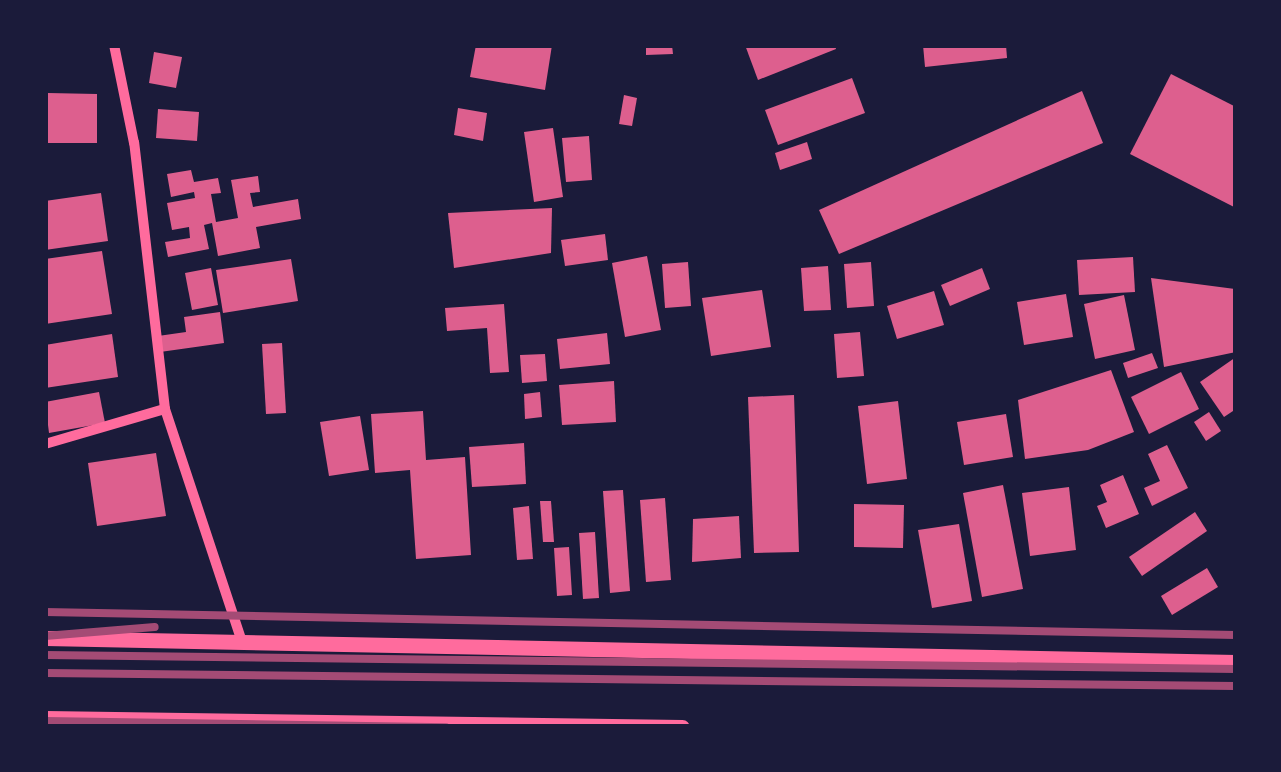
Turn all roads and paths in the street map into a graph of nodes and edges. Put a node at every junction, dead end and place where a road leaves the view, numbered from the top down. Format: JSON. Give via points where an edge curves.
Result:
{"nodes":[{"id":1,"x":114,"y":45,"type":"edge"},
{"id":2,"x":166,"y":409,"type":"junction"},
{"id":3,"x":45,"y":444,"type":"edge"},
{"id":4,"x":45,"y":638,"type":"edge"},
{"id":5,"x":242,"y":642,"type":"junction"},
{"id":6,"x":1236,"y":662,"type":"edge"},
{"id":7,"x":45,"y":718,"type":"edge"},
{"id":8,"x":588,"y":727,"type":"edge"},
{"id":9,"x":682,"y":727,"type":"edge"}],
"edges":[{"from":1,"to":2,"type":"street","via":[[134,142]]},
{"from":2,"to":3,"type":"street"},
{"from":2,"to":5,"type":"street"},
{"from":4,"to":5,"type":"main road"},
{"from":5,"to":6,"type":"main road"},
{"from":7,"to":8,"type":"main road"},
{"from":8,"to":9,"type":"main road"}]}
